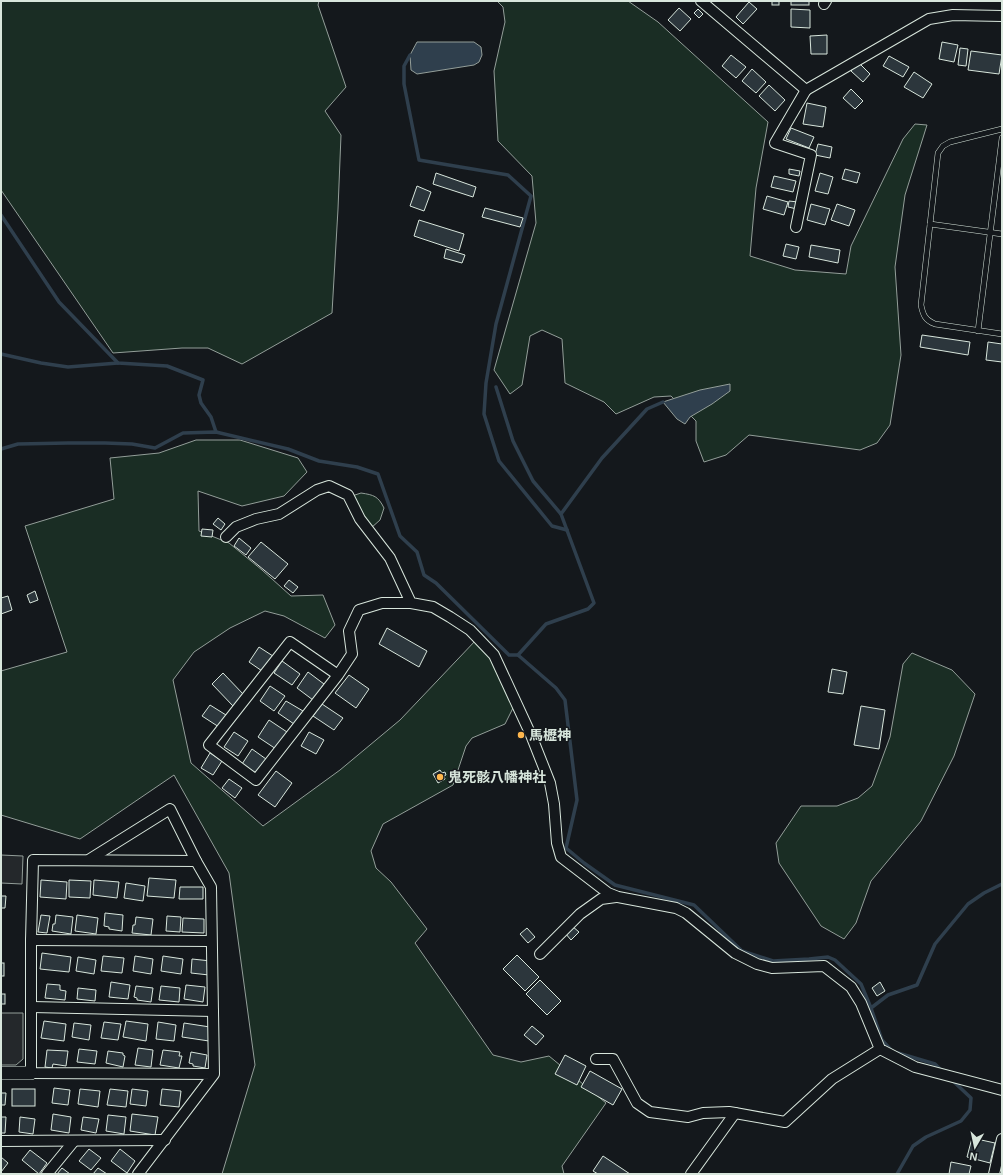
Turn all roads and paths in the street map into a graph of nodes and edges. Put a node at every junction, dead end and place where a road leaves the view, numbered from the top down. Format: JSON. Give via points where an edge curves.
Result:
{"nodes":[{"id":1,"x":701,"y":1,"type":"edge"},
{"id":2,"x":1002,"y":16,"type":"edge"},
{"id":3,"x":806,"y":90,"type":"junction"},
{"id":4,"x":1002,"y":129,"type":"edge"},
{"id":5,"x":1002,"y":138,"type":"edge"},
{"id":6,"x":930,"y":224,"type":"junction"},
{"id":7,"x":796,"y":226,"type":"dead end"},
{"id":8,"x":990,"y":232,"type":"junction"},
{"id":9,"x":1002,"y":234,"type":"edge"},
{"id":10,"x":978,"y":331,"type":"junction"},
{"id":11,"x":1002,"y":334,"type":"edge"},
{"id":12,"x":226,"y":537,"type":"dead end"},
{"id":13,"x":411,"y":603,"type":"junction"},
{"id":14,"x":338,"y":675,"type":"junction"},
{"id":15,"x":90,"y":860,"type":"junction"},
{"id":16,"x":196,"y":861,"type":"junction"},
{"id":17,"x":618,"y":897,"type":"junction"},
{"id":18,"x":31,"y":940,"type":"junction"},
{"id":19,"x":211,"y":941,"type":"junction"},
{"id":20,"x":540,"y":954,"type":"dead end"},
{"id":21,"x":32,"y":1006,"type":"junction"},
{"id":22,"x":213,"y":1011,"type":"junction"},
{"id":23,"x":880,"y":1048,"type":"junction"},
{"id":24,"x":596,"y":1059,"type":"dead end"},
{"id":25,"x":1,"y":1073,"type":"edge"},
{"id":26,"x":31,"y":1073,"type":"junction"},
{"id":27,"x":214,"y":1074,"type":"junction"},
{"id":28,"x":1002,"y":1090,"type":"edge"},
{"id":29,"x":735,"y":1113,"type":"junction"},
{"id":30,"x":1002,"y":1138,"type":"edge"},
{"id":31,"x":165,"y":1140,"type":"junction"},
{"id":32,"x":1,"y":1141,"type":"edge"},
{"id":33,"x":74,"y":1141,"type":"junction"},
{"id":34,"x":47,"y":1174,"type":"edge"},
{"id":35,"x":138,"y":1174,"type":"edge"},
{"id":36,"x":691,"y":1174,"type":"edge"},
{"id":37,"x":994,"y":1174,"type":"edge"}],
"edges":[{"from":1,"to":3,"type":"street"},
{"from":2,"to":3,"type":"street","via":[[954,15],[929,19]]},
{"from":3,"to":7,"type":"street","via":[[775,143],[811,155]]},
{"from":4,"to":6,"type":"lane","via":[[943,146],[938,153]]},
{"from":5,"to":8,"type":"lane"},
{"from":6,"to":8,"type":"lane"},
{"from":6,"to":10,"type":"lane","via":[[921,305],[923,315],[935,324]]},
{"from":8,"to":9,"type":"lane"},
{"from":8,"to":10,"type":"lane"},
{"from":10,"to":11,"type":"lane"},
{"from":12,"to":13,"type":"street","via":[[236,527],[279,514],[328,486],[348,495],[360,519],[390,558]]},
{"from":13,"to":14,"type":"street","via":[[382,602],[359,610],[349,631],[352,654]]},
{"from":13,"to":17,"type":"street","via":[[432,607],[450,617],[470,630],[494,655],[550,783],[556,843],[561,857],[608,893]]},
{"from":14,"to":14,"type":"street","via":[[256,780],[209,745],[290,642]]},
{"from":15,"to":16,"type":"street"},
{"from":15,"to":16,"type":"street","via":[[170,809]]},
{"from":15,"to":18,"type":"street","via":[[33,860]]},
{"from":16,"to":19,"type":"street","via":[[211,887]]},
{"from":17,"to":20,"type":"street","via":[[601,899],[580,914]]},
{"from":17,"to":23,"type":"street","via":[[676,908],[686,913],[735,953],[757,964],[772,968],[824,966],[851,987],[861,1003]]},
{"from":18,"to":19,"type":"street"},
{"from":18,"to":21,"type":"street"},
{"from":19,"to":22,"type":"street"},
{"from":21,"to":22,"type":"street"},
{"from":21,"to":26,"type":"street"},
{"from":22,"to":27,"type":"street"},
{"from":23,"to":28,"type":"street","via":[[915,1067]]},
{"from":23,"to":29,"type":"street","via":[[832,1079],[785,1122]]},
{"from":24,"to":29,"type":"street","via":[[613,1059],[637,1102],[650,1112],[688,1118],[703,1113]]},
{"from":25,"to":26,"type":"street"},
{"from":26,"to":27,"type":"street"},
{"from":27,"to":31,"type":"street"},
{"from":29,"to":36,"type":"street"},
{"from":30,"to":37,"type":"street"},
{"from":31,"to":33,"type":"street"},
{"from":31,"to":35,"type":"street"},
{"from":32,"to":33,"type":"street"},
{"from":33,"to":34,"type":"street"}]}
